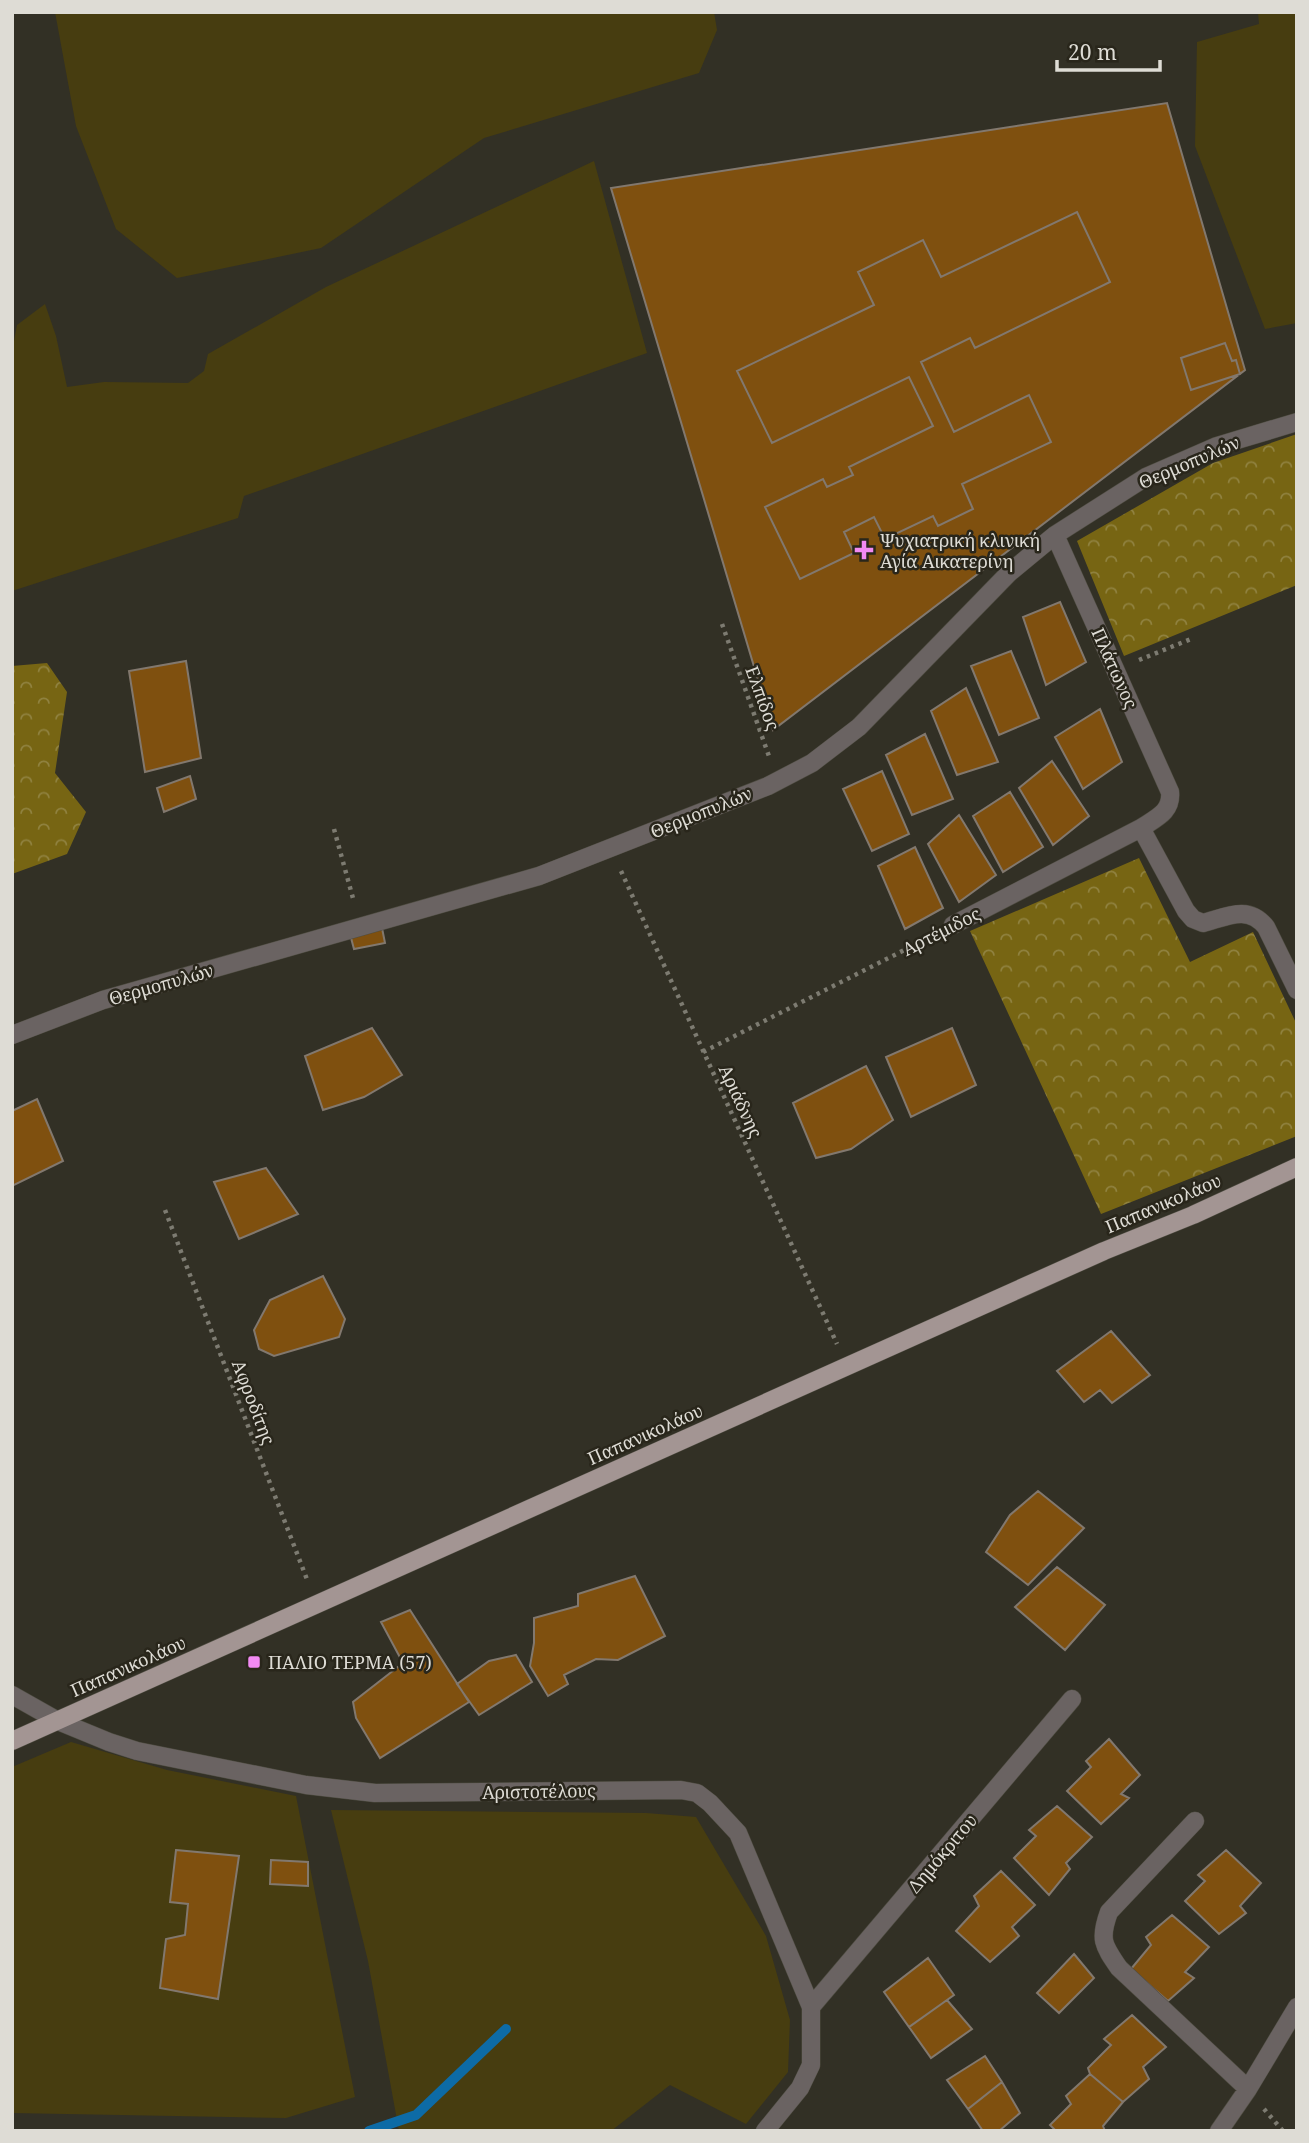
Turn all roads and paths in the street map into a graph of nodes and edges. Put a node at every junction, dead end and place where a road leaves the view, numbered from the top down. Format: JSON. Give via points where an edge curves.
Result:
{"nodes":[{"id":1,"x":1297,"y":422,"type":"edge"},
{"id":2,"x":1055,"y":535,"type":"junction"},
{"id":3,"x":722,"y":624,"type":"dead end"},
{"id":4,"x":1191,"y":639,"type":"dead end"},
{"id":5,"x":1115,"y":670,"type":"junction"},
{"id":6,"x":778,"y":781,"type":"junction"},
{"id":7,"x":1171,"y":802,"type":"joint"},
{"id":8,"x":1141,"y":828,"type":"junction"},
{"id":9,"x":334,"y":829,"type":"dead end"},
{"id":10,"x":610,"y":848,"type":"junction"},
{"id":11,"x":953,"y":925,"type":"joint"},
{"id":12,"x":361,"y":927,"type":"junction"},
{"id":13,"x":1297,"y":990,"type":"edge"},
{"id":14,"x":12,"y":1035,"type":"edge"},
{"id":15,"x":703,"y":1052,"type":"junction"},
{"id":16,"x":1297,"y":1167,"type":"edge"},
{"id":17,"x":165,"y":1210,"type":"dead end"},
{"id":18,"x":847,"y":1366,"type":"junction"},
{"id":19,"x":317,"y":1604,"type":"junction"},
{"id":20,"x":12,"y":1695,"type":"edge"},
{"id":21,"x":1072,"y":1699,"type":"dead end"},
{"id":22,"x":58,"y":1721,"type":"junction"},
{"id":23,"x":12,"y":1741,"type":"edge"},
{"id":24,"x":1195,"y":1821,"type":"dead end"},
{"id":25,"x":811,"y":2007,"type":"junction"},
{"id":26,"x":1297,"y":2007,"type":"edge"},
{"id":27,"x":1248,"y":2089,"type":"junction"},
{"id":28,"x":765,"y":2131,"type":"edge"},
{"id":29,"x":1219,"y":2131,"type":"edge"}],
"edges":[{"from":1,"to":2,"type":"street","name":"Θερμοπυλών","via":[[1217,446],[1146,477]]},
{"from":2,"to":5,"type":"street","name":"Πλάτωνος"},
{"from":2,"to":6,"type":"street","name":"Θερμοπυλών","via":[[1009,573],[859,727],[812,763]]},
{"from":3,"to":6,"type":"path","name":"Ελπίδος"},
{"from":4,"to":5,"type":"path"},
{"from":5,"to":7,"type":"street","name":"Πλάτωνος"},
{"from":6,"to":10,"type":"street","name":"Θερμοπυλών"},
{"from":7,"to":8,"type":"street","name":"Αρτέμιδος"},
{"from":8,"to":11,"type":"street","name":"Αρτέμιδος"},
{"from":8,"to":13,"type":"street","via":[[1186,911],[1203,923],[1242,913],[1260,919]]},
{"from":9,"to":12,"type":"path"},
{"from":10,"to":12,"type":"street","name":"Θερμοπυλών","via":[[539,876]]},
{"from":10,"to":15,"type":"path","name":"Αριάδνης"},
{"from":11,"to":15,"type":"path","name":"Αρτέμιδος"},
{"from":12,"to":14,"type":"street","name":"Θερμοπυλών","via":[[103,1000]]},
{"from":15,"to":18,"type":"path","name":"Αριάδνης"},
{"from":16,"to":18,"type":"main road","name":"Παπανικολάου"},
{"from":17,"to":19,"type":"path","name":"Αφροδίτης"},
{"from":18,"to":19,"type":"main road","name":"Παπανικολάου"},
{"from":19,"to":22,"type":"main road","name":"Παπανικολάου"},
{"from":20,"to":22,"type":"street","name":"Αριστοτέλους"},
{"from":21,"to":25,"type":"street","name":"Δημόκριτου"},
{"from":22,"to":23,"type":"main road","name":"Παπανικολάου"},
{"from":22,"to":25,"type":"street","name":"Αριστοτέλους","via":[[137,1751],[306,1785],[374,1793],[697,1793],[738,1833]]},
{"from":24,"to":27,"type":"street","via":[[1109,1912],[1102,1930],[1106,1950],[1119,1968]]},
{"from":25,"to":28,"type":"street","name":"Αριστοτέλους","via":[[811,2065],[800,2088]]},
{"from":26,"to":27,"type":"street"},
{"from":27,"to":29,"type":"street"}]}
